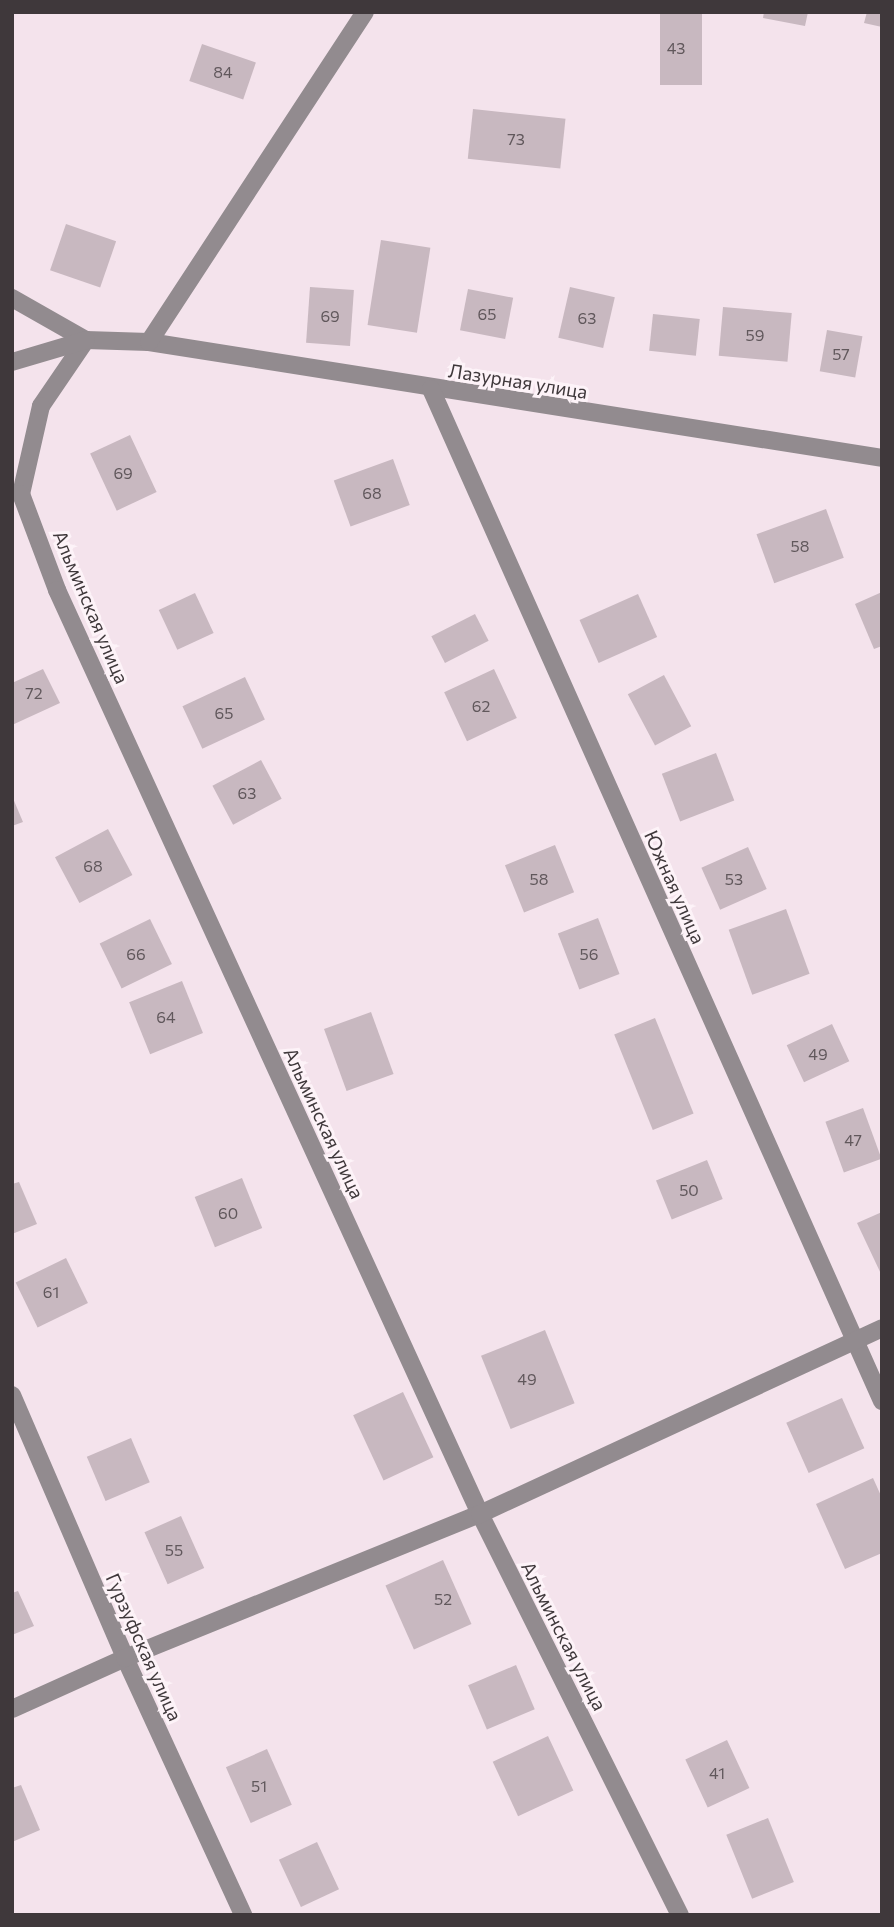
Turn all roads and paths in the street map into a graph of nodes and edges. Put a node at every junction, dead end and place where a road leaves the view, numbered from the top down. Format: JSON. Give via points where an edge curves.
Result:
{"nodes":[{"id":1,"x":365,"y":12,"type":"edge"},
{"id":2,"x":12,"y":298,"type":"edge"},
{"id":3,"x":86,"y":340,"type":"junction"},
{"id":4,"x":149,"y":342,"type":"junction"},
{"id":5,"x":12,"y":362,"type":"edge"},
{"id":6,"x":431,"y":389,"type":"junction"},
{"id":7,"x":882,"y":458,"type":"edge"},
{"id":8,"x":882,"y":1328,"type":"edge"},
{"id":9,"x":854,"y":1342,"type":"junction"},
{"id":10,"x":12,"y":1395,"type":"edge"},
{"id":11,"x":882,"y":1401,"type":"edge"},
{"id":12,"x":480,"y":1514,"type":"junction"},
{"id":13,"x":125,"y":1658,"type":"junction"},
{"id":14,"x":12,"y":1709,"type":"edge"},
{"id":15,"x":243,"y":1915,"type":"edge"},
{"id":16,"x":680,"y":1915,"type":"edge"}],
"edges":[{"from":1,"to":4,"type":"street"},
{"from":2,"to":3,"type":"street"},
{"from":3,"to":4,"type":"street","name":"Лазурная улица"},
{"from":3,"to":5,"type":"street"},
{"from":3,"to":12,"type":"street","name":"Альминская улица","via":[[41,406],[21,494],[57,590]]},
{"from":4,"to":6,"type":"street","name":"Лазурная улица"},
{"from":6,"to":7,"type":"street","name":"Лазурная улица"},
{"from":6,"to":9,"type":"street","name":"Южная улица"},
{"from":8,"to":9,"type":"street"},
{"from":9,"to":11,"type":"street","name":"Южная улица"},
{"from":9,"to":12,"type":"street"},
{"from":10,"to":13,"type":"street","name":"Гурзуфская улица"},
{"from":12,"to":13,"type":"street"},
{"from":12,"to":16,"type":"street","name":"Альминская улица"},
{"from":13,"to":14,"type":"street"},
{"from":13,"to":15,"type":"street","name":"Гурзуфская улица"}]}
